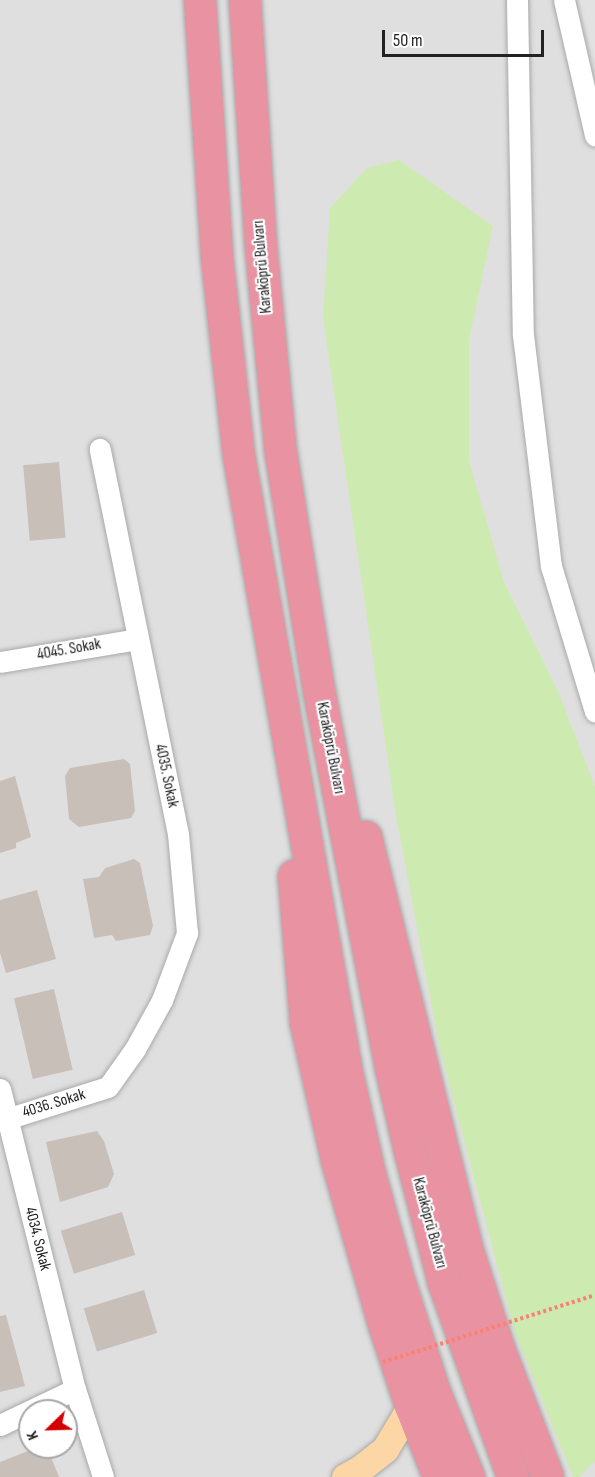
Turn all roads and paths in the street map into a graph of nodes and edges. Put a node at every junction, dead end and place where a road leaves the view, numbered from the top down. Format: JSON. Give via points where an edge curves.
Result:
{"nodes":[{"id":1,"x":200,"y":0,"type":"edge"},
{"id":2,"x":245,"y":0,"type":"edge"},
{"id":3,"x":516,"y":0,"type":"edge"},
{"id":4,"x":564,"y":0,"type":"edge"},
{"id":5,"x":595,"y":135,"type":"edge"},
{"id":6,"x":100,"y":449,"type":"dead end"},
{"id":7,"x":137,"y":639,"type":"junction"},
{"id":8,"x":0,"y":662,"type":"edge"},
{"id":9,"x":319,"y":690,"type":"junction"},
{"id":10,"x":280,"y":693,"type":"junction"},
{"id":11,"x":595,"y":712,"type":"edge"},
{"id":12,"x":108,"y":1087,"type":"joint"},
{"id":13,"x":0,"y":1089,"type":"edge"},
{"id":14,"x":3,"y":1120,"type":"edge"},
{"id":15,"x":595,"y":1295,"type":"edge"},
{"id":16,"x":382,"y":1362,"type":"dead end"},
{"id":17,"x":75,"y":1389,"type":"junction"},
{"id":18,"x":411,"y":1406,"type":"junction"},
{"id":19,"x":0,"y":1425,"type":"edge"},
{"id":20,"x":103,"y":1477,"type":"edge"},
{"id":21,"x":345,"y":1477,"type":"edge"},
{"id":22,"x":439,"y":1477,"type":"edge"},
{"id":23,"x":469,"y":1477,"type":"edge"},
{"id":24,"x":513,"y":1477,"type":"edge"},
{"id":25,"x":548,"y":1477,"type":"edge"}],
"edges":[{"from":1,"to":10,"type":"highway","via":[[217,257],[237,445]]},
{"from":2,"to":9,"type":"highway","name":"Karaköprü Bulvarı","via":[[257,200],[281,453]]},
{"from":3,"to":11,"type":"street","via":[[523,335],[551,566]]},
{"from":4,"to":5,"type":"street"},
{"from":6,"to":7,"type":"street","name":"4035. Sokak"},
{"from":7,"to":8,"type":"street","name":"4045. Sokak"},
{"from":7,"to":12,"type":"street","name":"4035. Sokak","via":[[178,834],[187,933],[162,1000]]},
{"from":9,"to":24,"type":"highway","name":"Karaköprü Bulvarı","via":[[411,1155],[444,1283]]},
{"from":9,"to":25,"type":"highway","via":[[372,855],[469,1255],[499,1350]]},
{"from":10,"to":18,"type":"highway","via":[[306,1023],[337,1160]]},
{"from":10,"to":23,"type":"highway","via":[[347,1073],[369,1171],[435,1393]]},
{"from":12,"to":14,"type":"street","name":"4036. Sokak"},
{"from":13,"to":14,"type":"street","name":"4034. Sokak"},
{"from":14,"to":17,"type":"street","name":"4034. Sokak"},
{"from":15,"to":16,"type":"path","bridge":true},
{"from":17,"to":19,"type":"street"},
{"from":17,"to":20,"type":"street","name":"4034. Sokak"},
{"from":18,"to":21,"type":"main road","via":[[385,1449]]},
{"from":18,"to":22,"type":"highway"}]}
